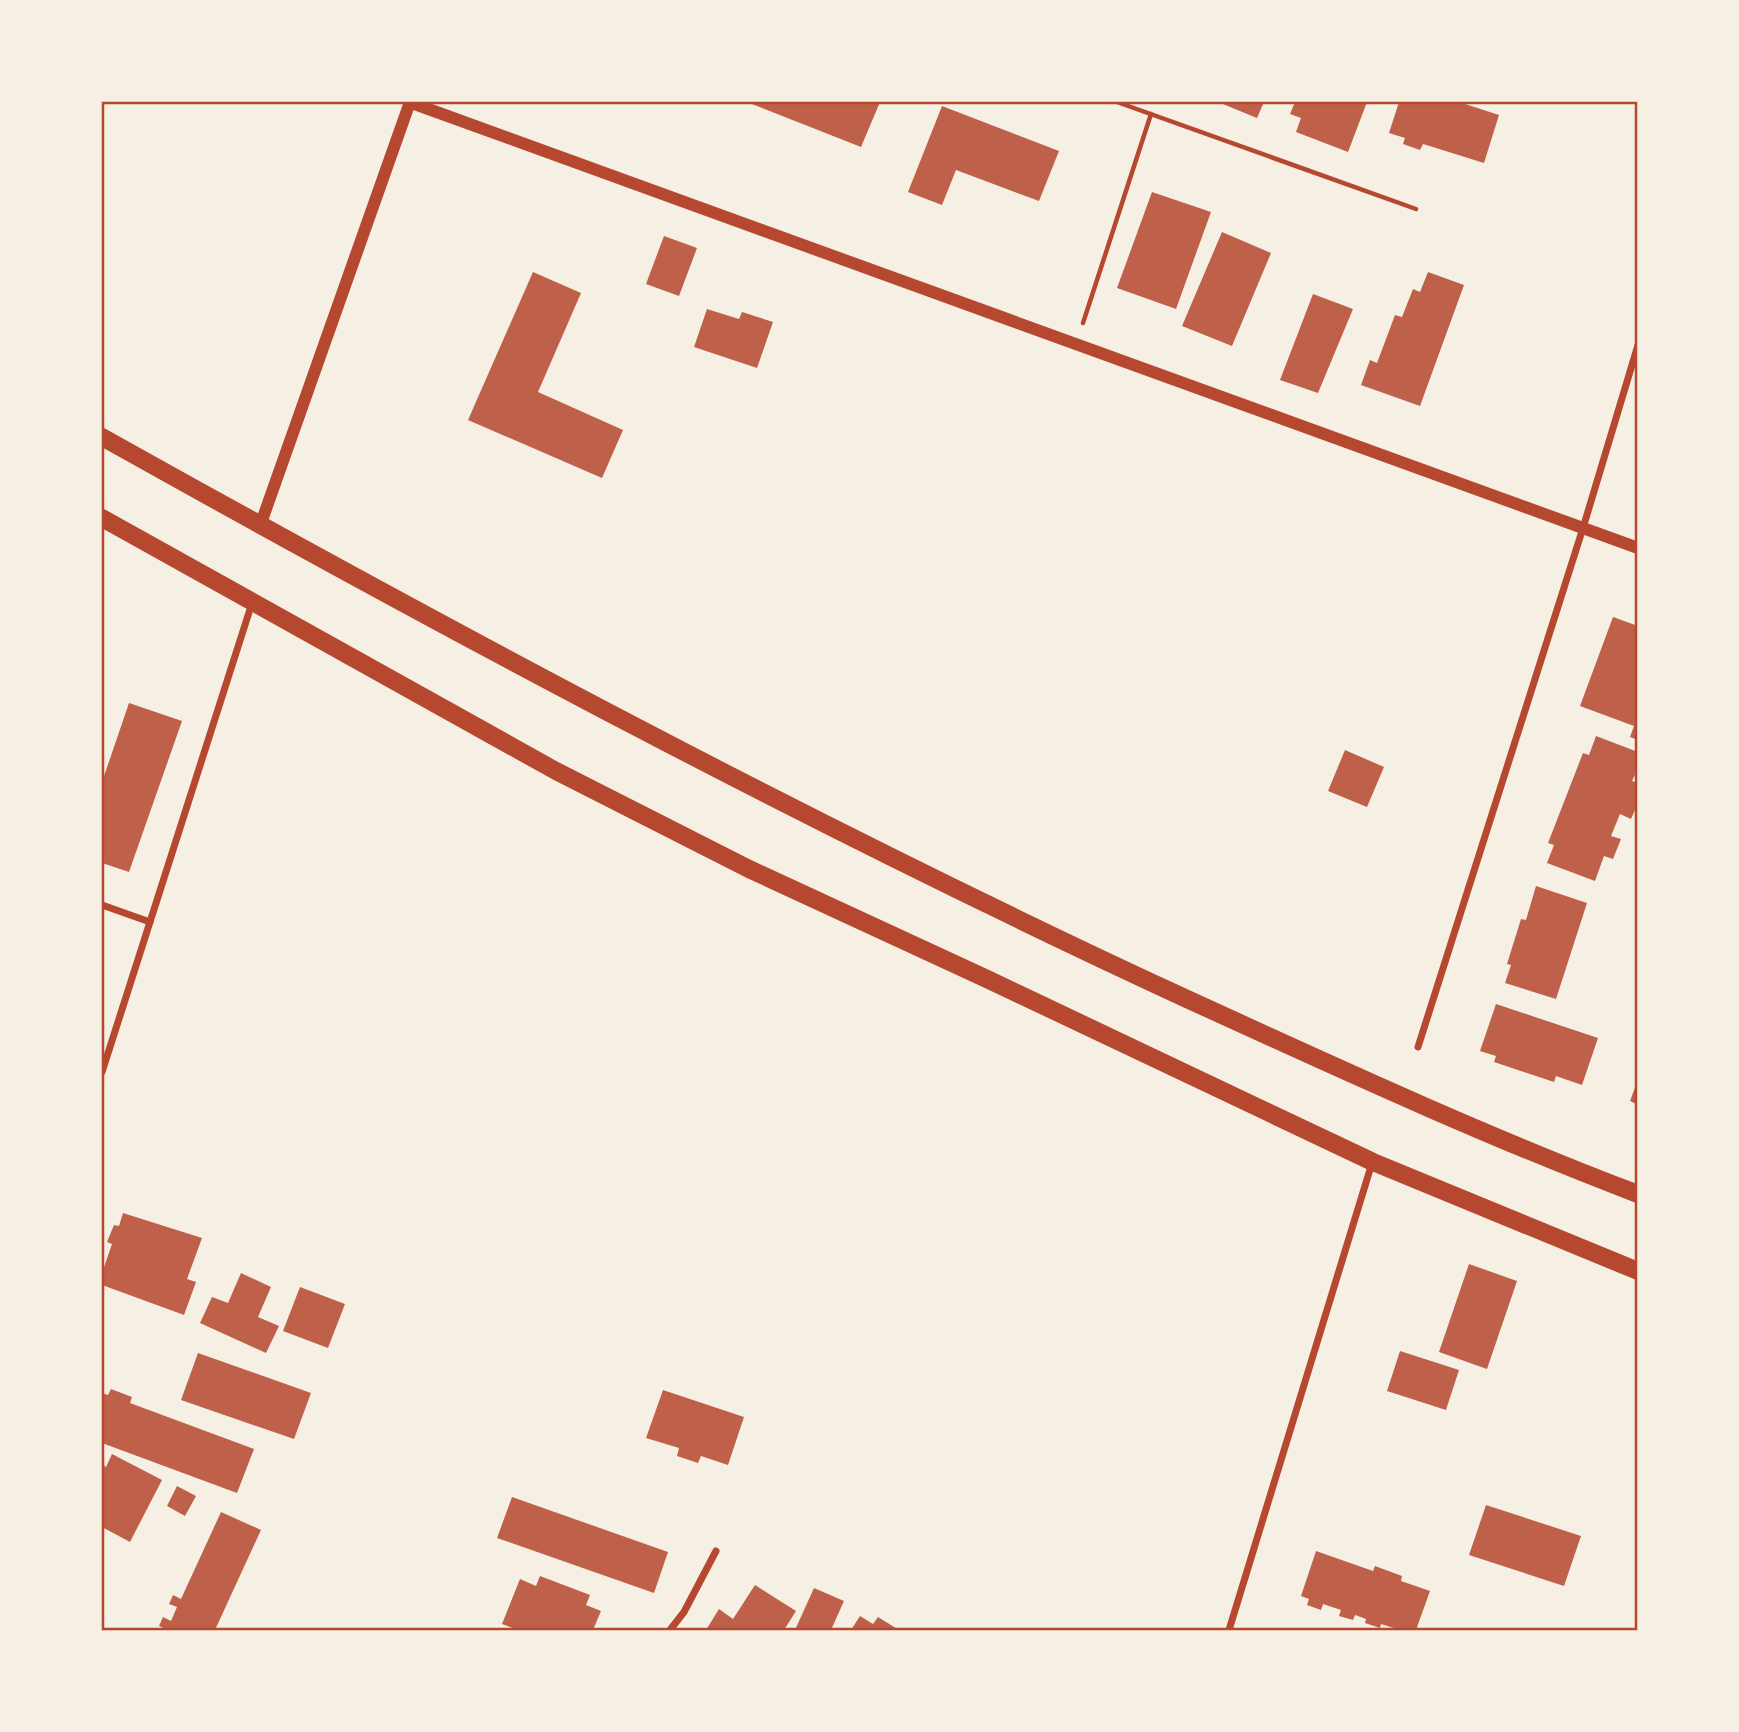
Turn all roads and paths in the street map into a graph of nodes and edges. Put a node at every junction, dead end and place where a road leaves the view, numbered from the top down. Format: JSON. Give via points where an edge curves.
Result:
{"nodes":[{"id":1,"x":410,"y":102,"type":"edge"},
{"id":2,"x":1117,"y":102,"type":"edge"},
{"id":3,"x":1151,"y":114,"type":"junction"},
{"id":4,"x":1416,"y":209,"type":"dead end"},
{"id":5,"x":1076,"y":345,"type":"junction"},
{"id":6,"x":1637,"y":345,"type":"edge"},
{"id":7,"x":102,"y":437,"type":"edge"},
{"id":8,"x":102,"y":518,"type":"edge"},
{"id":9,"x":260,"y":526,"type":"junction"},
{"id":10,"x":1583,"y":528,"type":"junction"},
{"id":11,"x":1637,"y":548,"type":"edge"},
{"id":12,"x":253,"y":602,"type":"junction"},
{"id":13,"x":102,"y":905,"type":"edge"},
{"id":14,"x":150,"y":922,"type":"junction"},
{"id":15,"x":1418,"y":1046,"type":"dead end"},
{"id":16,"x":102,"y":1072,"type":"edge"},
{"id":17,"x":1373,"y":1162,"type":"junction"},
{"id":18,"x":1637,"y":1195,"type":"edge"},
{"id":19,"x":1637,"y":1271,"type":"edge"},
{"id":20,"x":716,"y":1551,"type":"dead end"},
{"id":21,"x":670,"y":1630,"type":"edge"},
{"id":22,"x":1229,"y":1630,"type":"edge"}],
"edges":[{"from":1,"to":5,"type":"street"},
{"from":1,"to":9,"type":"street"},
{"from":2,"to":3,"type":"path"},
{"from":3,"to":4,"type":"path"},
{"from":3,"to":5,"type":"path"},
{"from":5,"to":10,"type":"street"},
{"from":6,"to":10,"type":"street"},
{"from":7,"to":9,"type":"main road"},
{"from":8,"to":12,"type":"main road"},
{"from":9,"to":18,"type":"main road","via":[[696,760],[1004,914],[1286,1044]]},
{"from":10,"to":11,"type":"street"},
{"from":10,"to":15,"type":"street"},
{"from":12,"to":14,"type":"street"},
{"from":12,"to":17,"type":"main road","via":[[556,771],[749,869]]},
{"from":13,"to":14,"type":"street"},
{"from":14,"to":16,"type":"street"},
{"from":17,"to":19,"type":"main road"},
{"from":17,"to":22,"type":"street"},
{"from":20,"to":21,"type":"street"}]}
